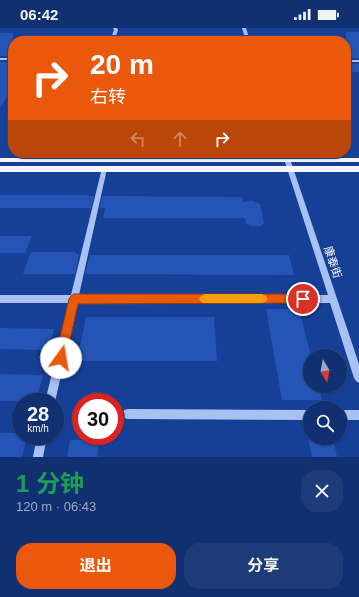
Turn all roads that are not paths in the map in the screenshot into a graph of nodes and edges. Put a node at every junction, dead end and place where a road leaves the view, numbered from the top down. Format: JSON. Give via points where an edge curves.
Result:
{"nodes":[{"id":1,"x":49,"y":158,"type":"edge"},
{"id":2,"x":286,"y":158,"type":"edge"},
{"id":3,"x":310,"y":158,"type":"edge"},
{"id":4,"x":0,"y":160,"type":"edge"},
{"id":5,"x":359,"y":160,"type":"edge"},
{"id":6,"x":0,"y":169,"type":"edge"},
{"id":7,"x":104,"y":169,"type":"junction"},
{"id":8,"x":290,"y":169,"type":"junction"},
{"id":9,"x":359,"y":169,"type":"edge"},
{"id":10,"x":0,"y":299,"type":"edge"},
{"id":11,"x":74,"y":299,"type":"junction"},
{"id":12,"x":333,"y":299,"type":"junction"},
{"id":13,"x":359,"y":378,"type":"edge"},
{"id":14,"x":52,"y":393,"type":"edge"},
{"id":15,"x":128,"y":414,"type":"dead end"},
{"id":16,"x":303,"y":415,"type":"edge"},
{"id":17,"x":347,"y":415,"type":"edge"},
{"id":18,"x":359,"y":415,"type":"edge"},
{"id":19,"x":40,"y":445,"type":"edge"},
{"id":20,"x":38,"y":457,"type":"edge"}],
"edges":[{"from":1,"to":4,"type":"main road"},
{"from":2,"to":8,"type":"street","name":"康泰街"},
{"from":3,"to":5,"type":"main road"},
{"from":6,"to":7,"type":"main road"},
{"from":7,"to":8,"type":"main road"},
{"from":7,"to":11,"type":"street"},
{"from":8,"to":9,"type":"main road"},
{"from":8,"to":12,"type":"street","name":"康泰街"},
{"from":10,"to":11,"type":"street"},
{"from":11,"to":12,"type":"street"},
{"from":11,"to":14,"type":"street"},
{"from":12,"to":13,"type":"street","name":"康泰街"},
{"from":15,"to":16,"type":"street"},
{"from":17,"to":18,"type":"street"},
{"from":19,"to":20,"type":"street"}]}
